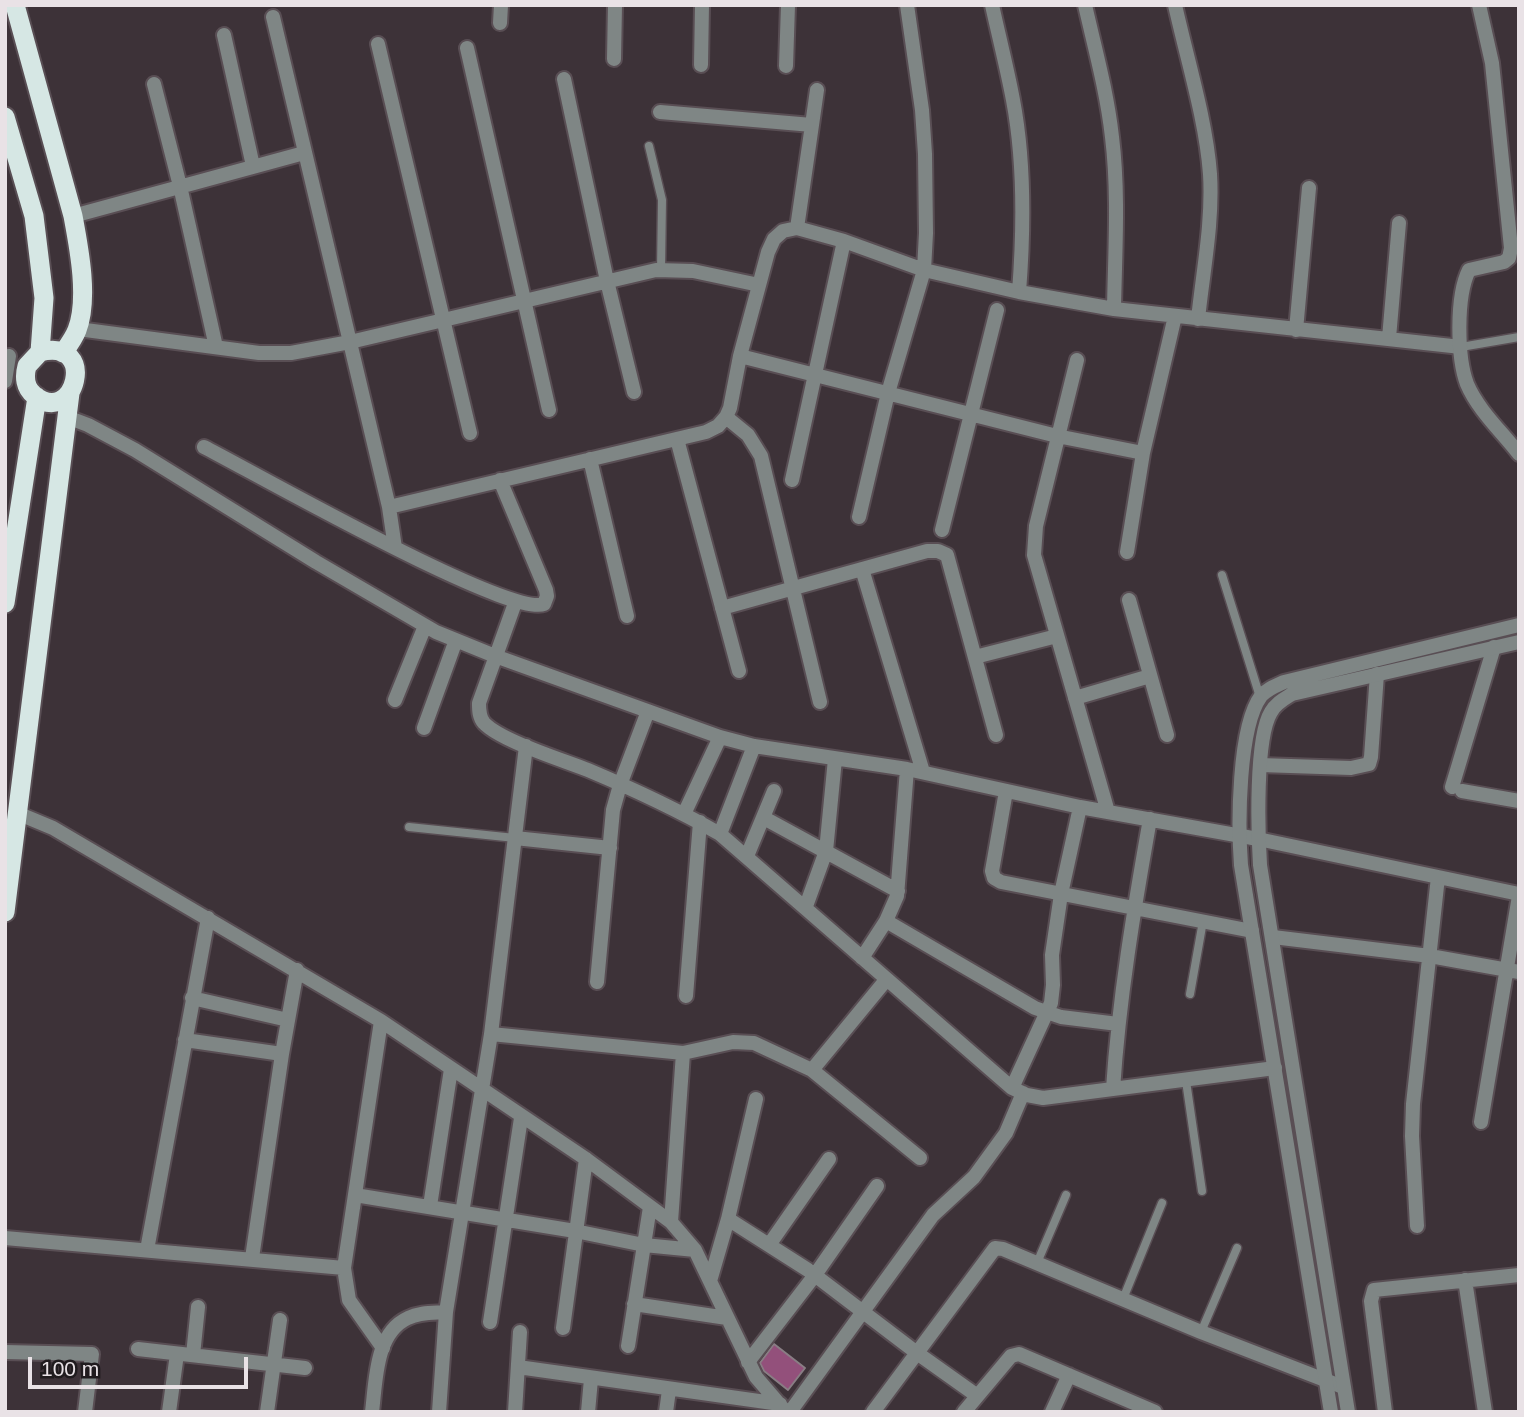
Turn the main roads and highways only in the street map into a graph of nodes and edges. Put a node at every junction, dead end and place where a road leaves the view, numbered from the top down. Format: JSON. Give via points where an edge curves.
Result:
{"nodes":[{"id":1,"x":15,"y":5,"type":"edge"},
{"id":2,"x":5,"y":117,"type":"edge"},
{"id":3,"x":63,"y":353,"type":"junction"},
{"id":4,"x":34,"y":359,"type":"junction"},
{"id":5,"x":70,"y":393,"type":"junction"},
{"id":6,"x":37,"y":397,"type":"junction"},
{"id":7,"x":5,"y":603,"type":"edge"},
{"id":8,"x":5,"y":912,"type":"edge"}],
"edges":[{"from":1,"to":3,"type":"highway","via":[[73,216],[82,270],[78,329]]},
{"from":2,"to":4,"type":"highway","via":[[34,216],[44,298]]},
{"from":3,"to":4,"type":"highway","via":[[56,350]]},
{"from":3,"to":5,"type":"highway","via":[[76,372]]},
{"from":4,"to":6,"type":"highway","via":[[26,383]]},
{"from":5,"to":6,"type":"highway","via":[[58,401]]},
{"from":5,"to":8,"type":"highway"},
{"from":6,"to":7,"type":"highway"}]}
